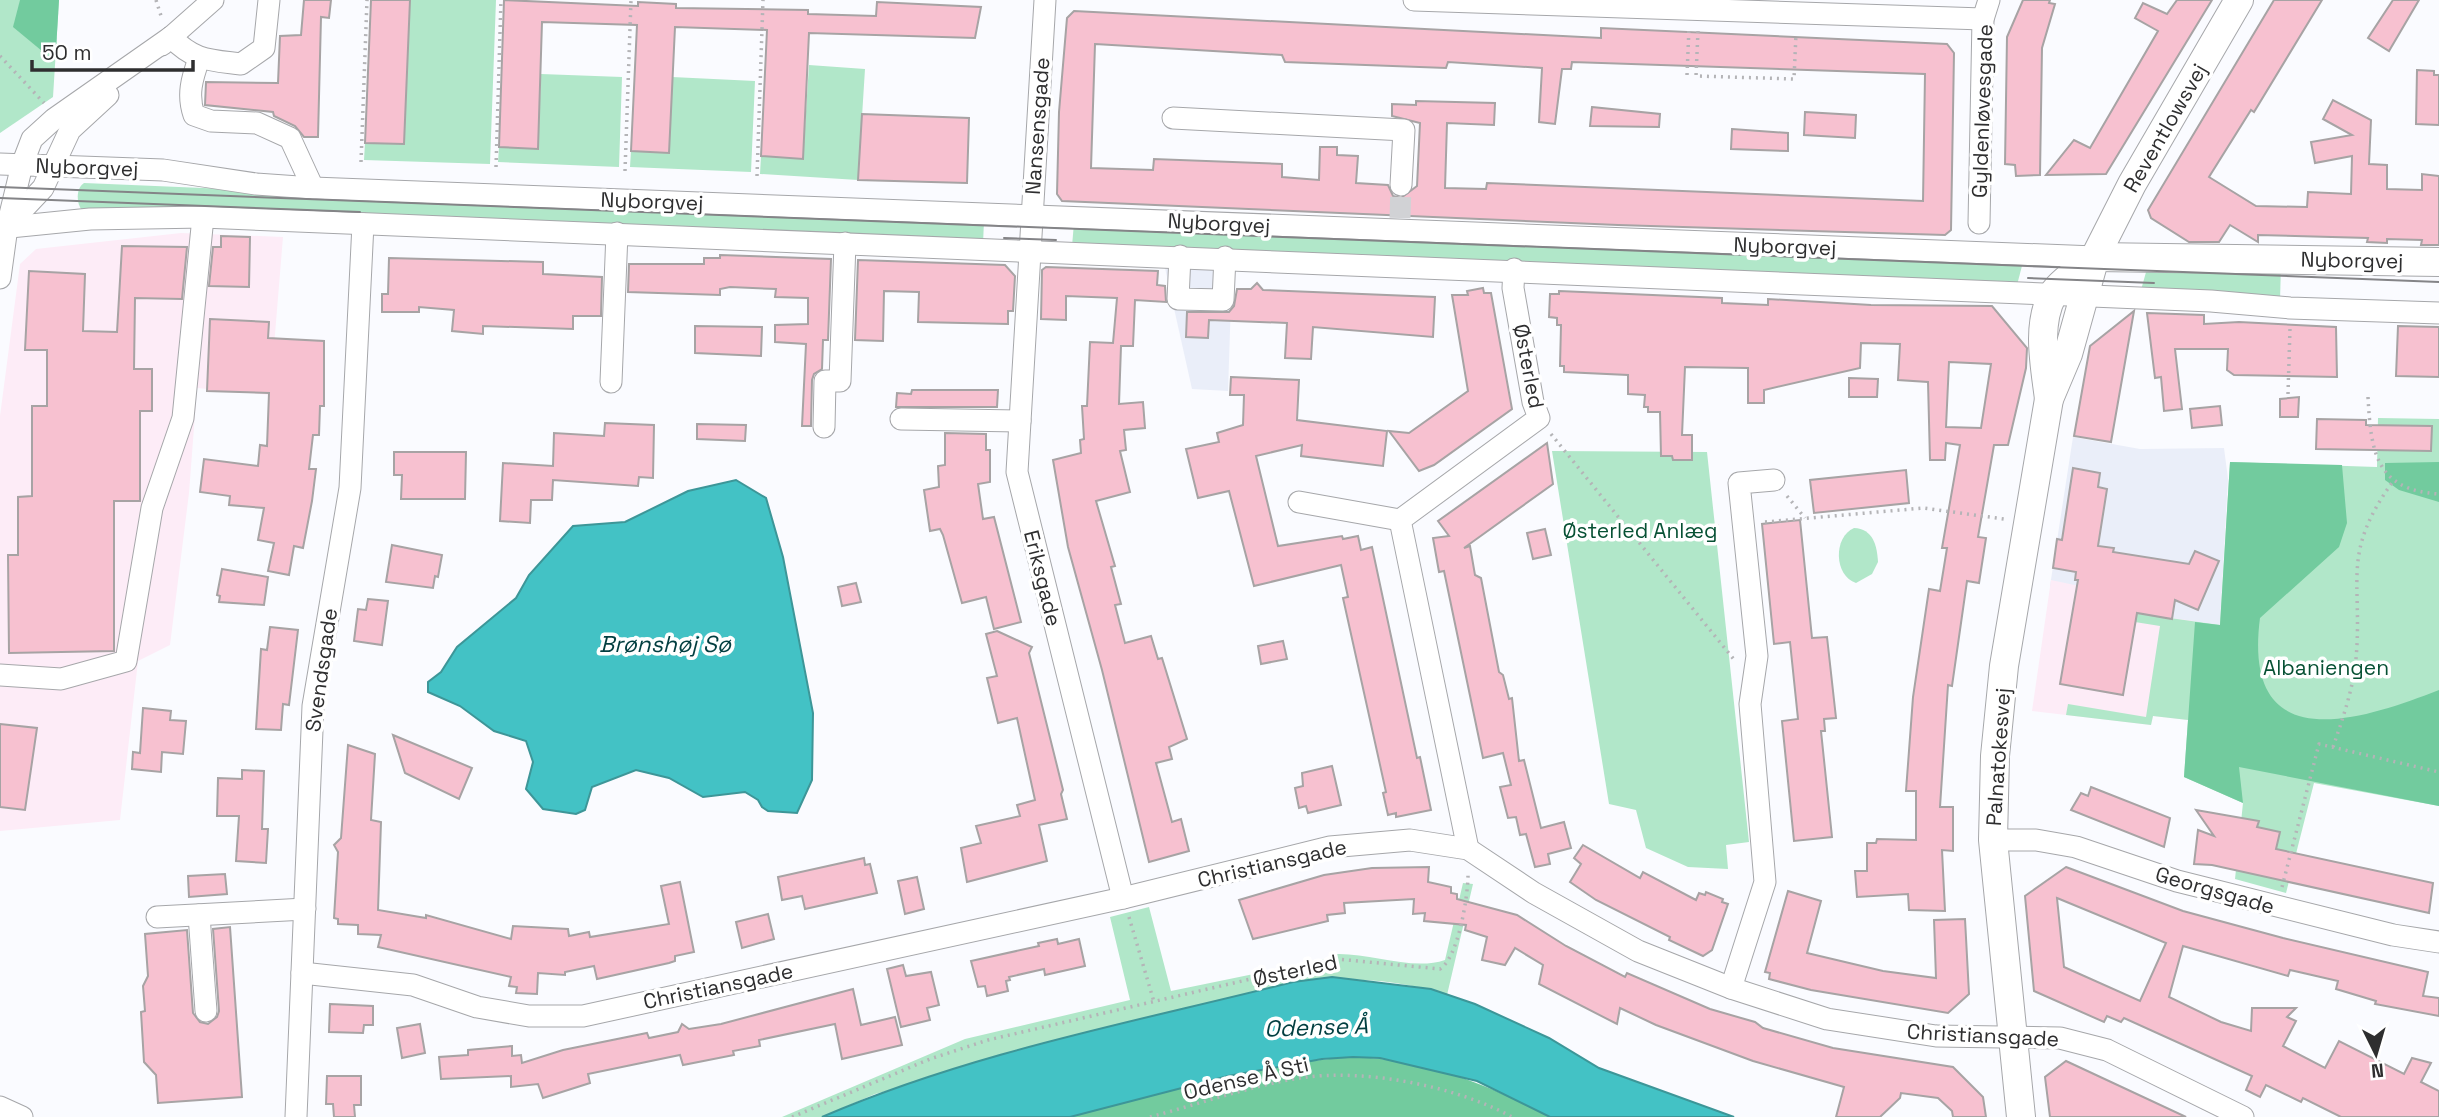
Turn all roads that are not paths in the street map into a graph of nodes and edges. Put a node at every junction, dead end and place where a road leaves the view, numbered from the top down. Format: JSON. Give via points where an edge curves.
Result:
{"nodes":[{"id":1,"x":213,"y":0,"type":"edge"},
{"id":2,"x":269,"y":0,"type":"edge"},
{"id":3,"x":1045,"y":0,"type":"edge"},
{"id":4,"x":1414,"y":0,"type":"edge"},
{"id":5,"x":2239,"y":0,"type":"edge"},
{"id":6,"x":1616,"y":5,"type":"edge"},
{"id":7,"x":1986,"y":10,"type":"edge"},
{"id":8,"x":171,"y":37,"type":"junction"},
{"id":9,"x":199,"y":59,"type":"junction"},
{"id":10,"x":1173,"y":118,"type":"dead end"},
{"id":11,"x":0,"y":164,"type":"edge"},
{"id":12,"x":22,"y":165,"type":"junction"},
{"id":13,"x":54,"y":166,"type":"junction"},
{"id":14,"x":1401,"y":186,"type":"tunnel mouth"},
{"id":15,"x":313,"y":188,"type":"junction"},
{"id":16,"x":1031,"y":215,"type":"junction"},
{"id":17,"x":203,"y":217,"type":"junction"},
{"id":18,"x":1979,"y":223,"type":"dead end"},
{"id":19,"x":363,"y":224,"type":"junction"},
{"id":20,"x":4,"y":228,"type":"edge"},
{"id":21,"x":617,"y":233,"type":"junction"},
{"id":22,"x":845,"y":243,"type":"junction"},
{"id":23,"x":1028,"y":251,"type":"junction"},
{"id":24,"x":1180,"y":256,"type":"junction"},
{"id":25,"x":1225,"y":257,"type":"junction"},
{"id":26,"x":2095,"y":257,"type":"junction"},
{"id":27,"x":2439,"y":262,"type":"edge"},
{"id":28,"x":1514,"y":269,"type":"junction"},
{"id":29,"x":0,"y":278,"type":"edge"},
{"id":30,"x":2053,"y":293,"type":"junction"},
{"id":31,"x":2082,"y":295,"type":"junction"},
{"id":32,"x":2439,"y":313,"type":"edge"},
{"id":33,"x":611,"y":382,"type":"dead end"},
{"id":34,"x":2049,"y":399,"type":"junction"},
{"id":35,"x":901,"y":419,"type":"dead end"},
{"id":36,"x":1020,"y":421,"type":"junction"},
{"id":37,"x":824,"y":427,"type":"dead end"},
{"id":38,"x":1774,"y":480,"type":"road end"},
{"id":39,"x":1299,"y":502,"type":"dead end"},
{"id":40,"x":1400,"y":520,"type":"junction"},
{"id":41,"x":0,"y":675,"type":"edge"},
{"id":42,"x":1993,"y":840,"type":"junction"},
{"id":43,"x":1468,"y":849,"type":"junction"},
{"id":44,"x":1123,"y":898,"type":"junction"},
{"id":45,"x":305,"y":909,"type":"junction"},
{"id":46,"x":199,"y":915,"type":"junction"},
{"id":47,"x":157,"y":917,"type":"dead end"},
{"id":48,"x":2439,"y":942,"type":"edge"},
{"id":49,"x":302,"y":974,"type":"junction"},
{"id":50,"x":1731,"y":988,"type":"junction"},
{"id":51,"x":205,"y":1011,"type":"dead end"},
{"id":52,"x":2012,"y":1038,"type":"junction"},
{"id":53,"x":0,"y":1107,"type":"edge"},
{"id":54,"x":22,"y":1117,"type":"edge"},
{"id":55,"x":296,"y":1117,"type":"edge"},
{"id":56,"x":2021,"y":1117,"type":"edge"},
{"id":57,"x":2243,"y":1117,"type":"edge"}],
"edges":[{"from":1,"to":8,"type":"street"},
{"from":2,"to":9,"type":"street","via":[[264,48],[241,64]]},
{"from":3,"to":16,"type":"street","name":"Nansensgade"},
{"from":4,"to":6,"type":"street"},
{"from":5,"to":26,"type":"main road","name":"Reventlowsvej"},
{"from":6,"to":7,"type":"street","via":[[1796,14]]},
{"from":7,"to":18,"type":"street","name":"Gyldenløvesgade"},
{"from":8,"to":9,"type":"street"},
{"from":8,"to":12,"type":"street","via":[[32,139]]},
{"from":8,"to":13,"type":"street","via":[[69,131]]},
{"from":9,"to":15,"type":"street","via":[[192,79],[194,114],[211,121],[257,123],[290,138]]},
{"from":10,"to":14,"type":"street","via":[[1404,130]]},
{"from":11,"to":12,"type":"street","name":"Nyborgvej"},
{"from":12,"to":13,"type":"street","name":"Nyborgvej"},
{"from":12,"to":20,"type":"street"},
{"from":13,"to":15,"type":"street","name":"Nyborgvej","via":[[163,170]]},
{"from":13,"to":20,"type":"street","via":[[43,188]]},
{"from":15,"to":16,"type":"street","name":"Nyborgvej"},
{"from":16,"to":23,"type":"street","name":"Nansensgade"},
{"from":16,"to":26,"type":"street","name":"Nyborgvej","via":[[1399,225]]},
{"from":17,"to":19,"type":"street","name":"Nyborgvej"},
{"from":17,"to":20,"type":"street","name":"Nyborgvej","via":[[90,219]]},
{"from":17,"to":41,"type":"street","via":[[183,418],[152,508],[126,661],[61,679]]},
{"from":19,"to":21,"type":"street","name":"Nyborgvej"},
{"from":19,"to":45,"type":"street","name":"Svendsgade","via":[[350,488],[313,706]]},
{"from":20,"to":29,"type":"street"},
{"from":21,"to":22,"type":"street","name":"Nyborgvej"},
{"from":21,"to":33,"type":"street"},
{"from":22,"to":23,"type":"street","name":"Nyborgvej"},
{"from":22,"to":37,"type":"street","via":[[840,381],[825,381]]},
{"from":23,"to":24,"type":"street","name":"Nyborgvej"},
{"from":23,"to":36,"type":"street","name":"Eriksgade"},
{"from":24,"to":25,"type":"street","name":"Nyborgvej"},
{"from":24,"to":25,"type":"street","via":[[1178,299],[1212,300],[1223,300]]},
{"from":25,"to":28,"type":"street","name":"Nyborgvej"},
{"from":26,"to":27,"type":"main road","name":"Nyborgvej"},
{"from":26,"to":30,"type":"main road"},
{"from":26,"to":31,"type":"main road","name":"Palnatokesvej"},
{"from":28,"to":30,"type":"street","name":"Nyborgvej"},
{"from":28,"to":40,"type":"street","name":"Østerled","via":[[1513,288],[1539,418]]},
{"from":30,"to":31,"type":"street","name":"Nyborgvej"},
{"from":30,"to":34,"type":"main road","name":"Palnatokesvej","via":[[2043,353]]},
{"from":31,"to":32,"type":"street","name":"Nyborgvej","via":[[2290,309]]},
{"from":31,"to":34,"type":"main road","name":"Palnatokesvej","via":[[2068,355]]},
{"from":34,"to":42,"type":"main road","name":"Palnatokesvej","via":[[2000,695]]},
{"from":35,"to":36,"type":"street"},
{"from":36,"to":44,"type":"street","name":"Eriksgade","via":[[1017,472]]},
{"from":38,"to":50,"type":"street","via":[[1739,483],[1757,656],[1750,704],[1765,882]]},
{"from":39,"to":40,"type":"street"},
{"from":40,"to":43,"type":"street"},
{"from":42,"to":48,"type":"street","name":"Georgsgade","via":[[2036,840],[2076,847],[2273,907]]},
{"from":42,"to":52,"type":"main road","name":"Palnatokesvej"},
{"from":43,"to":44,"type":"street","name":"Christiansgade","via":[[1409,840],[1331,846]]},
{"from":43,"to":50,"type":"street","name":"Christiansgade","via":[[1534,893],[1638,951]]},
{"from":44,"to":49,"type":"street","name":"Christiansgade","via":[[583,1016],[528,1016],[477,1007],[414,985]]},
{"from":45,"to":46,"type":"street"},
{"from":45,"to":49,"type":"street","name":"Svendsgade"},
{"from":46,"to":47,"type":"street"},
{"from":46,"to":51,"type":"street"},
{"from":49,"to":55,"type":"street","name":"Svendsgade"},
{"from":50,"to":52,"type":"street","name":"Christiansgade","via":[[1827,1019],[1936,1036]]},
{"from":52,"to":56,"type":"main road","name":"Palnatokesvej"},
{"from":52,"to":57,"type":"street","name":"Christiansgade","via":[[2060,1038],[2107,1050]]},
{"from":53,"to":54,"type":"street"}]}
